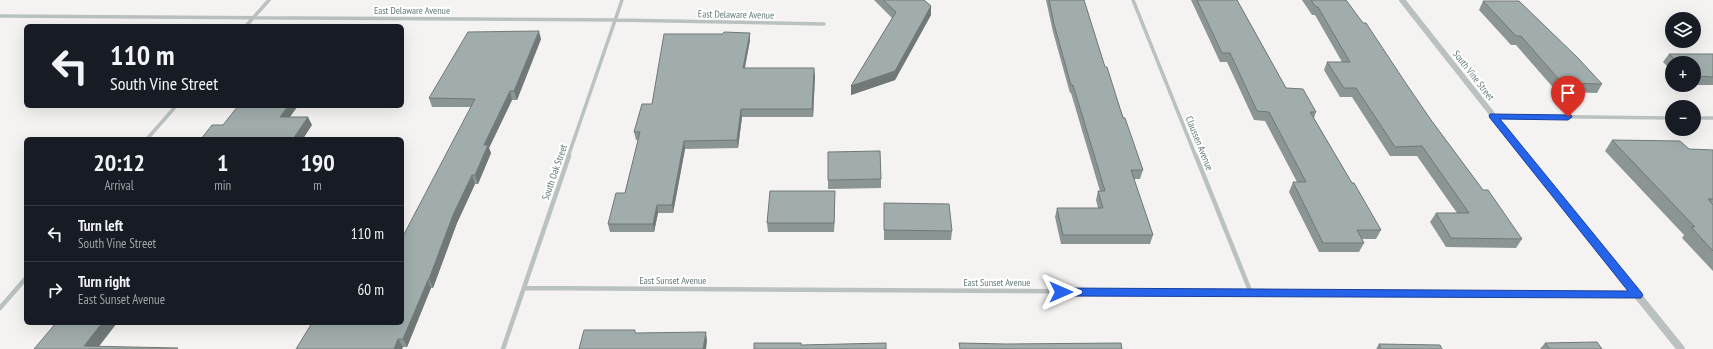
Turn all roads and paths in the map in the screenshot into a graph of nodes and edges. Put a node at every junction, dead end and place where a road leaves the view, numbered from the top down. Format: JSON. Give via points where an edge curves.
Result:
{"nodes":[{"id":1,"x":269,"y":0,"type":"edge"},
{"id":2,"x":622,"y":0,"type":"edge"},
{"id":3,"x":1133,"y":0,"type":"edge"},
{"id":4,"x":1402,"y":0,"type":"edge"},
{"id":5,"x":0,"y":16,"type":"edge"},
{"id":6,"x":254,"y":18,"type":"junction"},
{"id":7,"x":616,"y":20,"type":"junction"},
{"id":8,"x":248,"y":24,"type":"edge"},
{"id":9,"x":824,"y":24,"type":"dead end"},
{"id":10,"x":174,"y":108,"type":"edge"},
{"id":11,"x":1493,"y":116,"type":"junction"},
{"id":12,"x":1665,"y":118,"type":"edge"},
{"id":13,"x":1701,"y":118,"type":"edge"},
{"id":14,"x":1713,"y":118,"type":"edge"},
{"id":15,"x":150,"y":137,"type":"edge"},
{"id":16,"x":24,"y":280,"type":"edge"},
{"id":17,"x":524,"y":288,"type":"junction"},
{"id":18,"x":1251,"y":293,"type":"junction"},
{"id":19,"x":1638,"y":295,"type":"junction"},
{"id":20,"x":0,"y":308,"type":"edge"},
{"id":21,"x":502,"y":349,"type":"edge"},
{"id":22,"x":1681,"y":349,"type":"edge"}],
"edges":[{"from":1,"to":6,"type":"street"},
{"from":2,"to":7,"type":"street","name":"South Oak Street"},
{"from":3,"to":18,"type":"street","name":"Claussen Avenue"},
{"from":4,"to":11,"type":"street","name":"South Vine Street"},
{"from":5,"to":6,"type":"street","name":"East Delaware Avenue"},
{"from":6,"to":7,"type":"street","name":"East Delaware Avenue"},
{"from":6,"to":8,"type":"street"},
{"from":7,"to":9,"type":"street","name":"East Delaware Avenue"},
{"from":7,"to":17,"type":"street","name":"South Oak Street"},
{"from":10,"to":15,"type":"street"},
{"from":11,"to":12,"type":"street"},
{"from":11,"to":19,"type":"street","name":"South Vine Street"},
{"from":13,"to":14,"type":"street"},
{"from":16,"to":20,"type":"street"},
{"from":17,"to":18,"type":"street","name":"East Sunset Avenue"},
{"from":17,"to":21,"type":"street","name":"South Oak Street"},
{"from":18,"to":19,"type":"street","name":"East Sunset Avenue"},
{"from":19,"to":22,"type":"street","name":"South Vine Street"}]}
